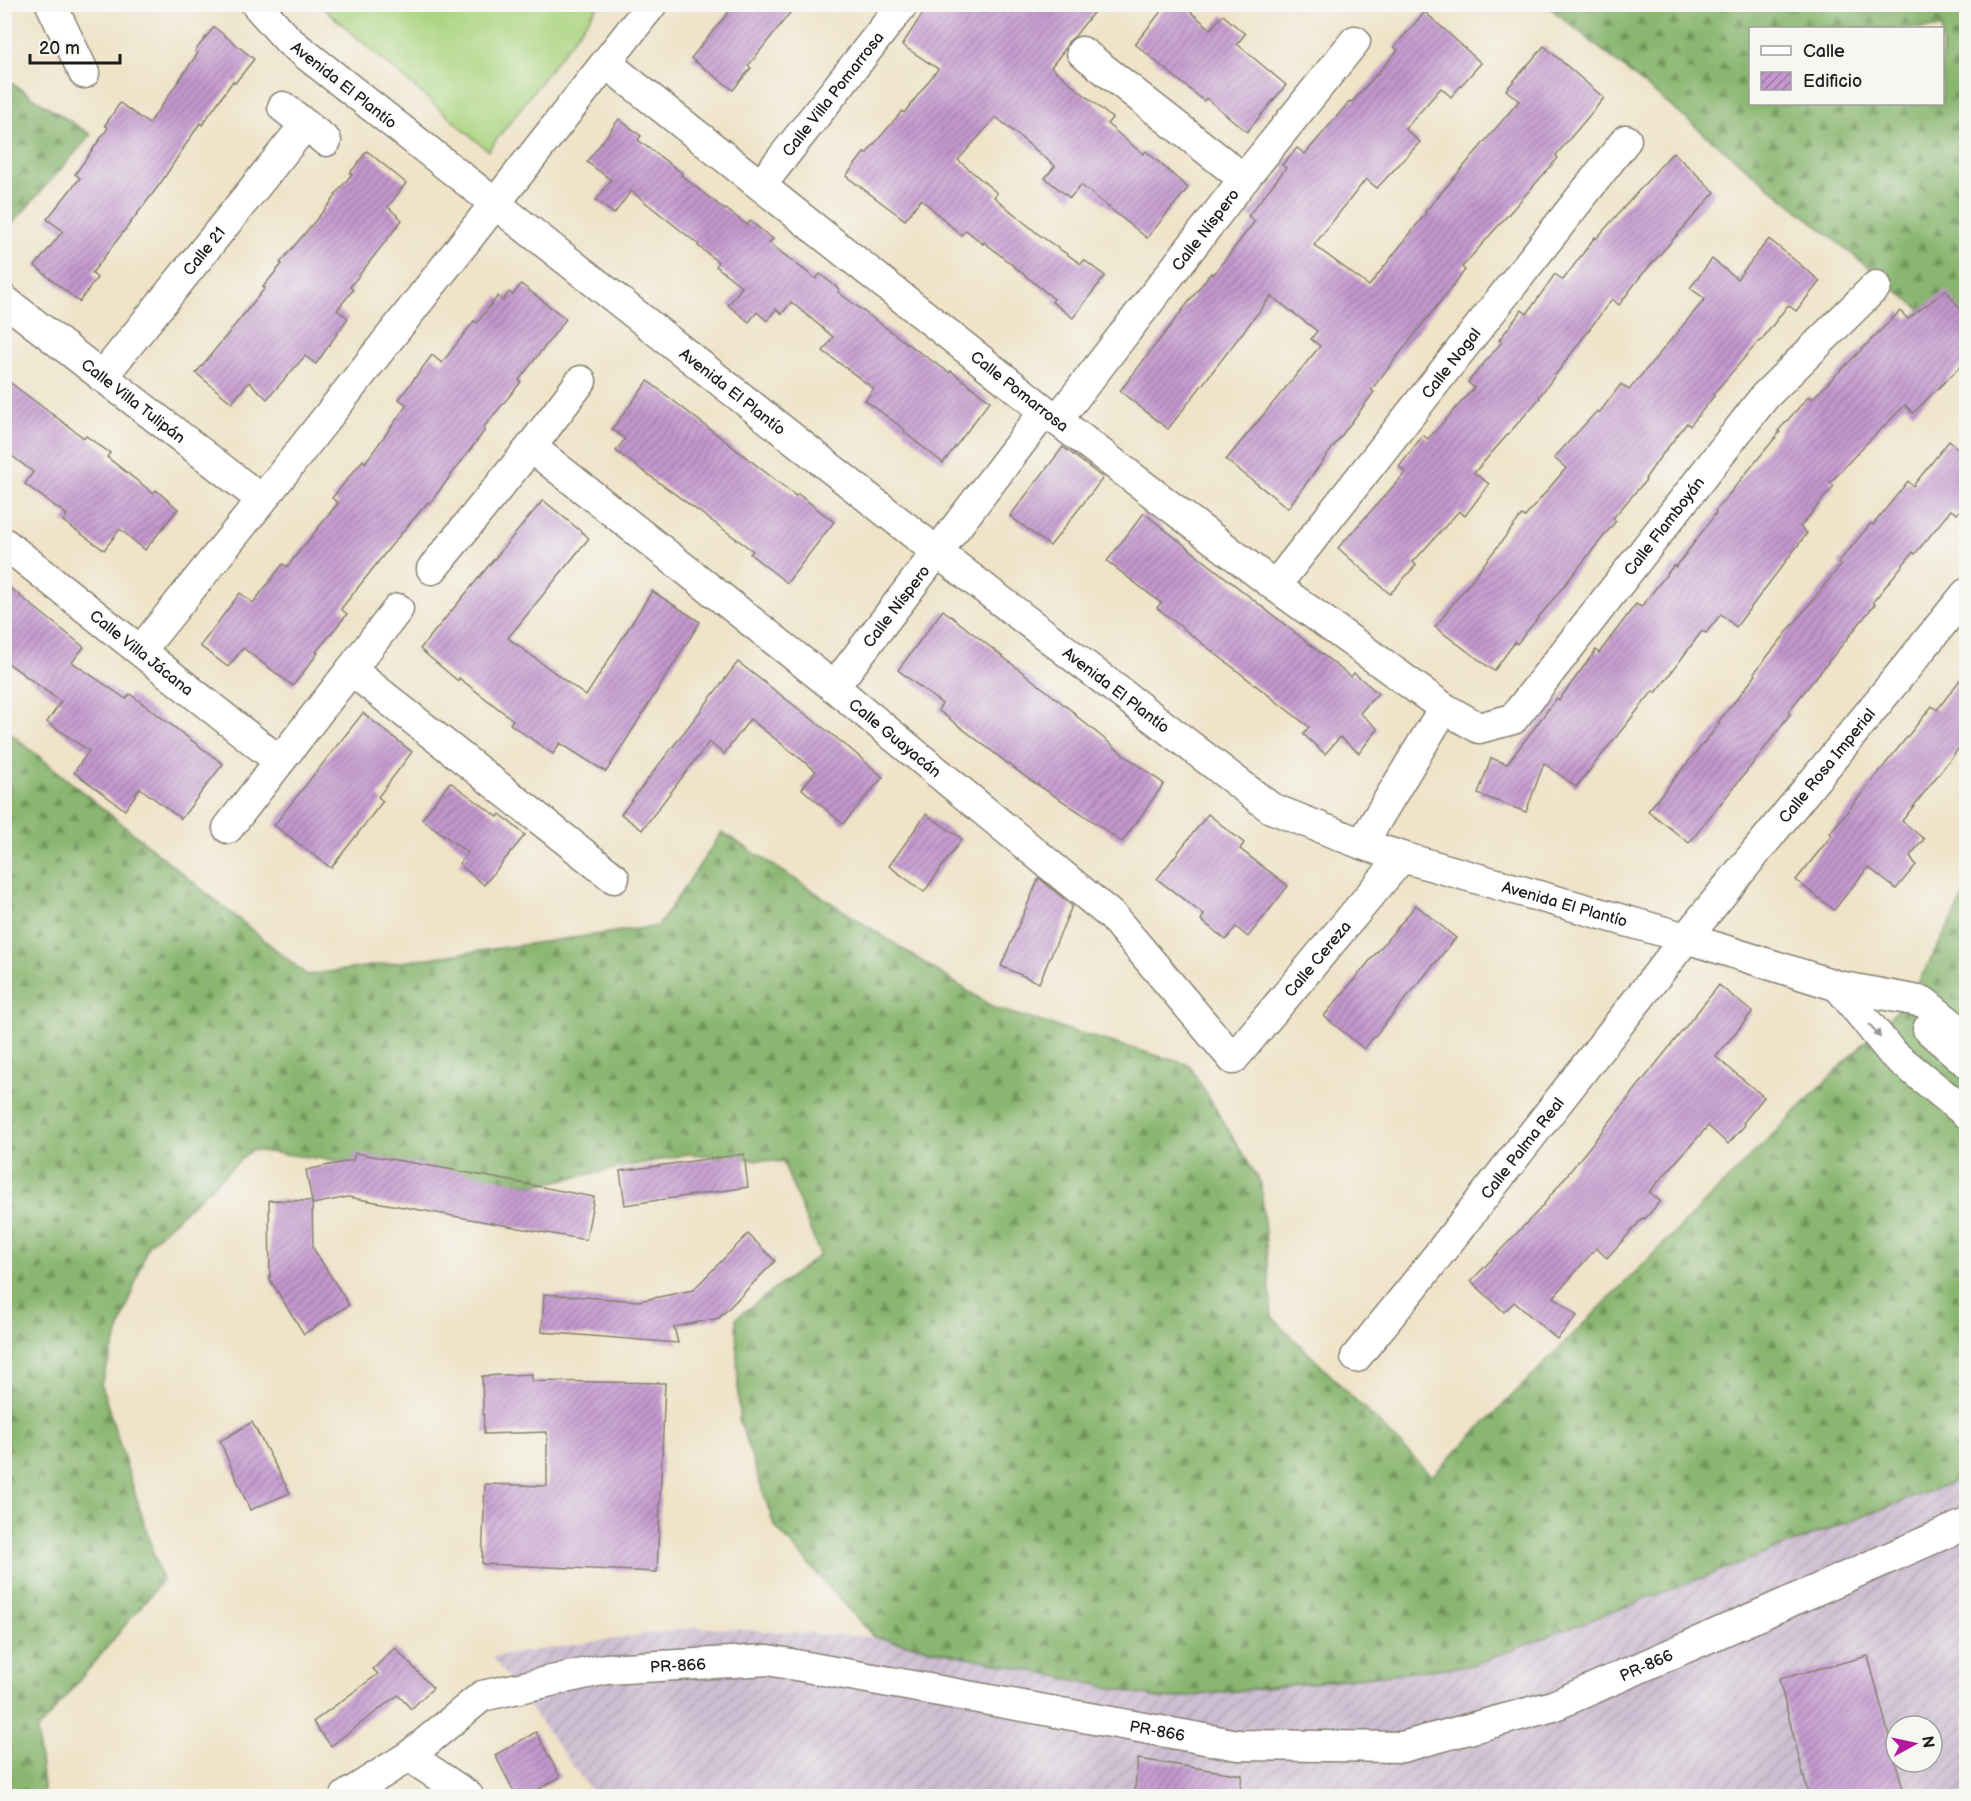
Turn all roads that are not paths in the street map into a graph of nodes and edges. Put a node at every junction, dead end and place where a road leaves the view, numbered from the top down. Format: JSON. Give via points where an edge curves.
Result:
{"nodes":[{"id":1,"x":51,"y":4,"type":"edge"},
{"id":2,"x":256,"y":4,"type":"edge"},
{"id":3,"x":652,"y":4,"type":"edge"},
{"id":4,"x":903,"y":4,"type":"edge"},
{"id":5,"x":1355,"y":41,"type":"dead end"},
{"id":6,"x":1082,"y":52,"type":"dead end"},
{"id":7,"x":606,"y":63,"type":"junction"},
{"id":8,"x":84,"y":73,"type":"dead end"},
{"id":9,"x":305,"y":124,"type":"dead end"},
{"id":10,"x":1626,"y":140,"type":"dead end"},
{"id":11,"x":1244,"y":179,"type":"junction"},
{"id":12,"x":761,"y":185,"type":"junction"},
{"id":13,"x":495,"y":204,"type":"junction"},
{"id":14,"x":1876,"y":286,"type":"dead end"},
{"id":15,"x":4,"y":300,"type":"edge"},
{"id":16,"x":102,"y":377,"type":"junction"},
{"id":17,"x":581,"y":381,"type":"dead end"},
{"id":18,"x":1052,"y":415,"type":"junction"},
{"id":19,"x":531,"y":447,"type":"junction"},
{"id":20,"x":262,"y":500,"type":"junction"},
{"id":21,"x":4,"y":543,"type":"edge"},
{"id":22,"x":937,"y":552,"type":"junction"},
{"id":23,"x":432,"y":569,"type":"dead end"},
{"id":24,"x":1275,"y":586,"type":"junction"},
{"id":25,"x":1966,"y":594,"type":"edge"},
{"id":26,"x":398,"y":609,"type":"dead end"},
{"id":27,"x":141,"y":650,"type":"junction"},
{"id":28,"x":351,"y":670,"type":"junction"},
{"id":29,"x":834,"y":687,"type":"junction"},
{"id":30,"x":1444,"y":708,"type":"junction"},
{"id":31,"x":279,"y":761,"type":"junction"},
{"id":32,"x":228,"y":828,"type":"dead end"},
{"id":33,"x":1362,"y":844,"type":"junction"},
{"id":34,"x":1402,"y":857,"type":"junction"},
{"id":35,"x":614,"y":878,"type":"dead end"},
{"id":36,"x":1686,"y":938,"type":"junction"},
{"id":37,"x":1838,"y":986,"type":"junction"},
{"id":38,"x":1889,"y":995,"type":"junction"},
{"id":39,"x":1966,"y":1036,"type":"edge"},
{"id":40,"x":1233,"y":1059,"type":"joint"},
{"id":41,"x":1966,"y":1062,"type":"edge"},
{"id":42,"x":1966,"y":1113,"type":"edge"},
{"id":43,"x":1356,"y":1357,"type":"dead end"},
{"id":44,"x":1966,"y":1524,"type":"edge"},
{"id":45,"x":409,"y":1756,"type":"junction"},
{"id":46,"x":347,"y":1796,"type":"edge"},
{"id":47,"x":468,"y":1797,"type":"edge"}],
"edges":[{"from":1,"to":8,"type":"street"},
{"from":2,"to":13,"type":"street","name":"Avenida El Plantío","via":[[289,41]]},
{"from":3,"to":7,"type":"street"},
{"from":4,"to":12,"type":"street","name":"Calle Villa Pomarrosa"},
{"from":5,"to":11,"type":"street","name":"Calle Níspero"},
{"from":6,"to":11,"type":"street"},
{"from":7,"to":12,"type":"street","name":"Calle Pomarrosa"},
{"from":7,"to":13,"type":"street"},
{"from":9,"to":16,"type":"street","name":"Calle 21"},
{"from":10,"to":24,"type":"street","name":"Calle Nogal"},
{"from":11,"to":18,"type":"street","name":"Calle Níspero"},
{"from":12,"to":18,"type":"street","name":"Calle Pomarrosa"},
{"from":13,"to":20,"type":"street"},
{"from":13,"to":22,"type":"street","name":"Avenida El Plantío"},
{"from":14,"to":30,"type":"street","name":"Calle Flamboyán","via":[[1765,396],[1513,719],[1479,728]]},
{"from":15,"to":16,"type":"street","name":"Calle Villa Tulipán"},
{"from":16,"to":20,"type":"street","name":"Calle Villa Tulipán"},
{"from":17,"to":19,"type":"street"},
{"from":18,"to":22,"type":"street","name":"Calle Níspero"},
{"from":18,"to":24,"type":"street","name":"Calle Pomarrosa"},
{"from":19,"to":23,"type":"street"},
{"from":19,"to":29,"type":"street","name":"Calle Guayacán"},
{"from":20,"to":27,"type":"street"},
{"from":21,"to":27,"type":"street","name":"Calle Villa Jácana"},
{"from":22,"to":29,"type":"street","name":"Calle Níspero"},
{"from":22,"to":33,"type":"street","name":"Avenida El Plantío","via":[[1271,808]]},
{"from":24,"to":30,"type":"street","name":"Calle Pomarrosa"},
{"from":25,"to":36,"type":"street","name":"Calle Rosa Imperial"},
{"from":26,"to":28,"type":"street"},
{"from":27,"to":31,"type":"street","name":"Calle Villa Jácana"},
{"from":28,"to":31,"type":"street"},
{"from":28,"to":35,"type":"street"},
{"from":29,"to":40,"type":"street","name":"Calle Guayacán","via":[[1113,917]]},
{"from":30,"to":33,"type":"street"},
{"from":31,"to":32,"type":"street"},
{"from":33,"to":34,"type":"street","name":"Avenida El Plantío"},
{"from":34,"to":36,"type":"street","name":"Avenida El Plantío"},
{"from":34,"to":40,"type":"street","name":"Calle Cereza"},
{"from":36,"to":37,"type":"street","name":"Avenida El Plantío"},
{"from":36,"to":43,"type":"street","name":"Calle Palma Real"},
{"from":37,"to":38,"type":"street","name":"Avenida El Plantío"},
{"from":37,"to":42,"type":"street","one_way":true,"via":[[1892,1053]]},
{"from":38,"to":39,"type":"street","name":"Avenida El Plantío","via":[[1924,1002]]},
{"from":38,"to":41,"type":"street"},
{"from":44,"to":45,"type":"street","name":"PR-866","number":"PR-866","via":[[1553,1706],[1402,1747],[1238,1745],[768,1660],[606,1669],[482,1696]]},
{"from":45,"to":46,"type":"street","name":"PR-866","number":"PR-866"},
{"from":45,"to":47,"type":"street"}]}
